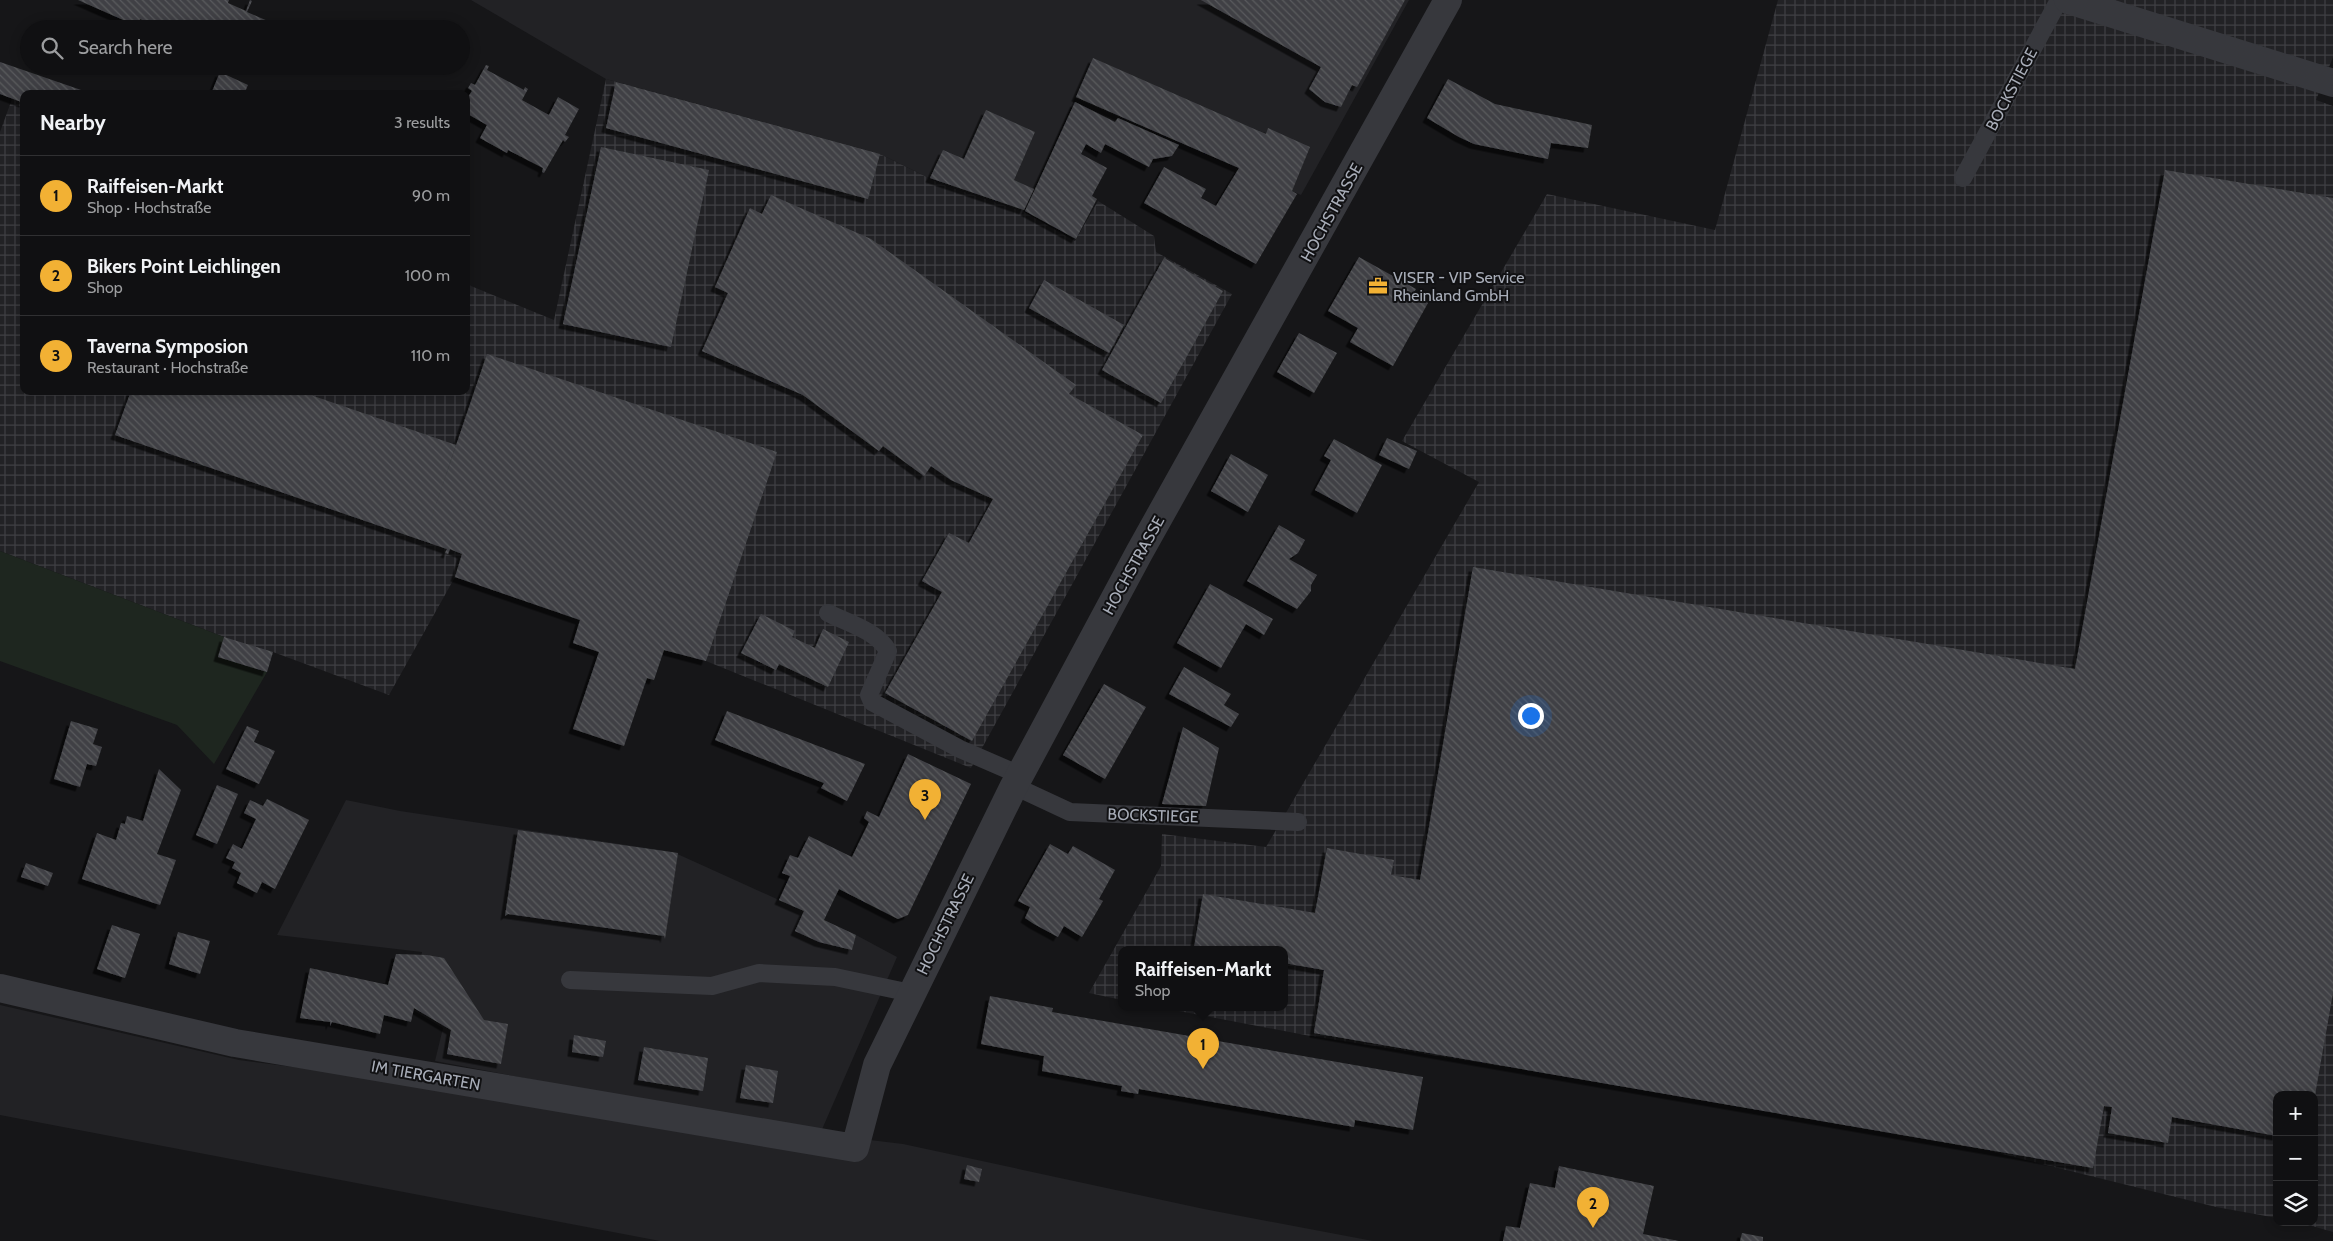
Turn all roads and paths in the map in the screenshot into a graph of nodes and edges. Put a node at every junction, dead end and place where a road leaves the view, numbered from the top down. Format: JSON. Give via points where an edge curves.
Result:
{"nodes":[{"id":1,"x":1448,"y":0,"type":"edge"},
{"id":2,"x":2059,"y":0,"type":"edge"},
{"id":3,"x":2068,"y":0,"type":"edge"},
{"id":4,"x":2333,"y":84,"type":"edge"},
{"id":5,"x":1963,"y":178,"type":"dead end"},
{"id":6,"x":828,"y":613,"type":"dead end"},
{"id":7,"x":1017,"y":780,"type":"junction"},
{"id":8,"x":1298,"y":822,"type":"dead end"},
{"id":9,"x":570,"y":980,"type":"dead end"},
{"id":10,"x":0,"y":988,"type":"edge"},
{"id":11,"x":912,"y":993,"type":"junction"},
{"id":12,"x":855,"y":1148,"type":"joint"}],
"edges":[{"from":1,"to":7,"type":"street","name":"HOCHSTRASSE","via":[[1139,553]]},
{"from":2,"to":5,"type":"lane","name":"BOCKSTIEGE"},
{"from":3,"to":4,"type":"street"},
{"from":6,"to":7,"type":"lane","name":"BOCKSTIEGE","via":[[885,644],[888,651],[869,695],[872,702]]},
{"from":7,"to":8,"type":"lane","name":"BOCKSTIEGE","via":[[1070,812]]},
{"from":7,"to":11,"type":"street","name":"HOCHSTRASSE"},
{"from":9,"to":11,"type":"lane","via":[[712,986],[759,973],[835,977]]},
{"from":10,"to":12,"type":"street","name":"IM TIERGARTEN","via":[[235,1043]]},
{"from":11,"to":12,"type":"street","name":"HOCHSTRASSE","via":[[877,1065]]}]}
